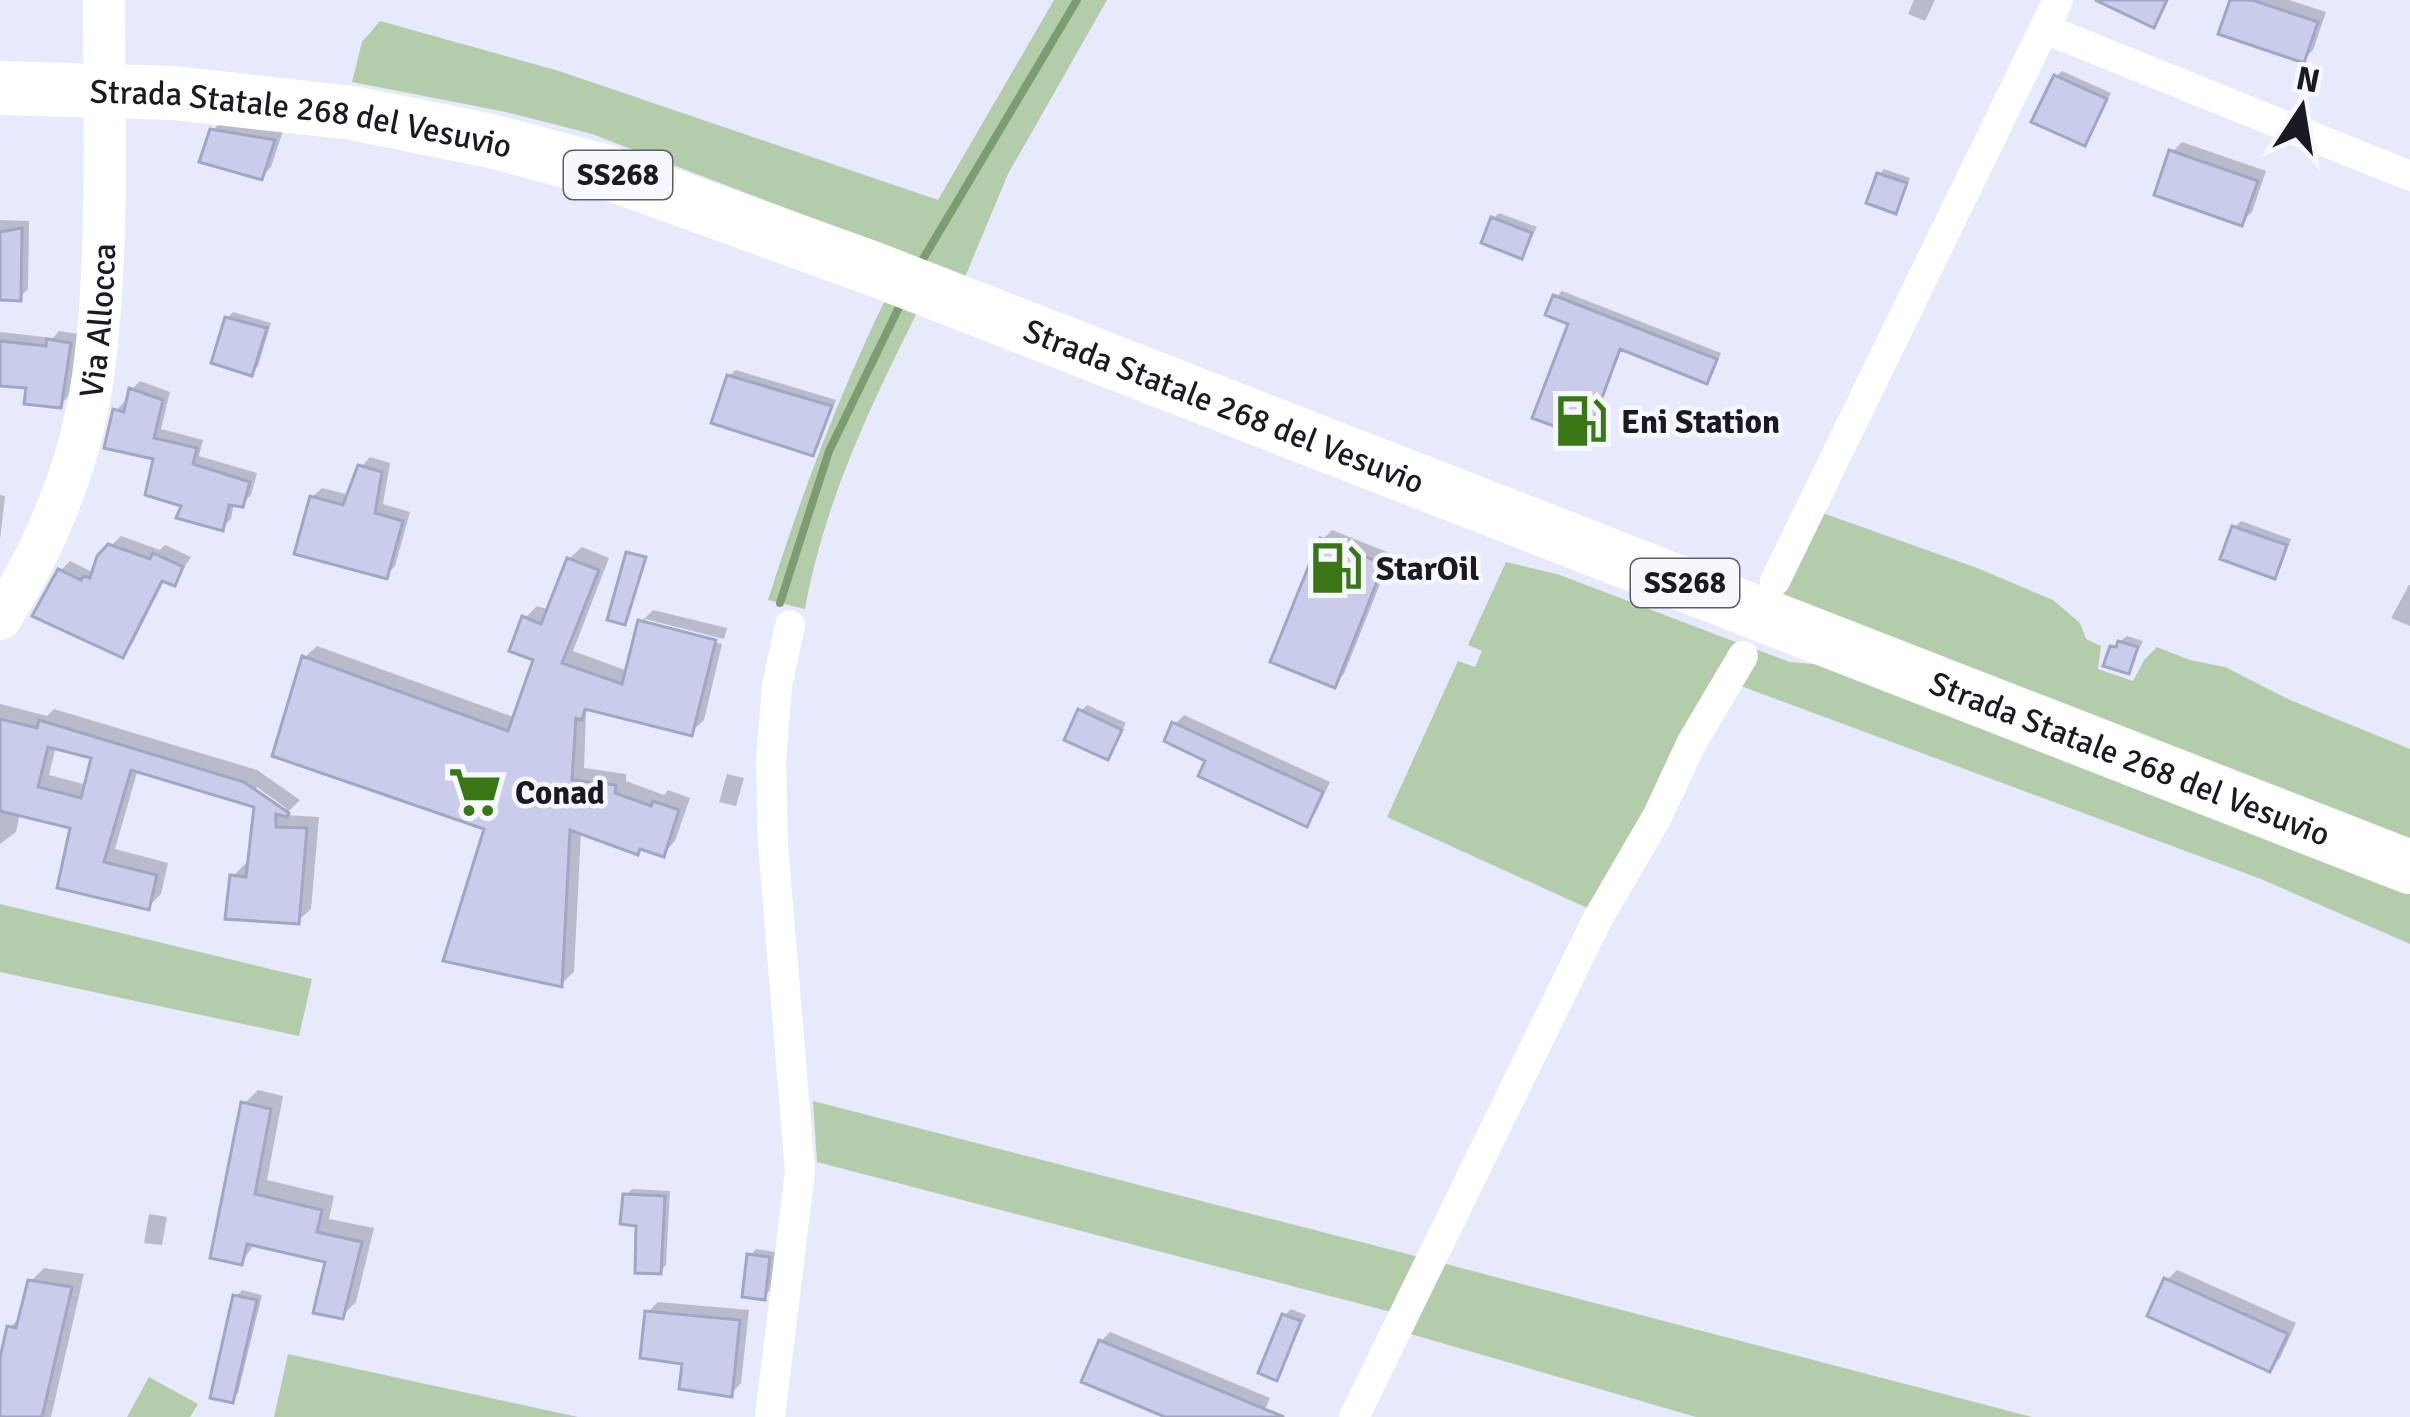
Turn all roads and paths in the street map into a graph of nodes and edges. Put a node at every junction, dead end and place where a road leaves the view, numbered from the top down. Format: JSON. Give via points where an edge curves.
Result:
{"nodes":[{"id":1,"x":104,"y":0,"type":"edge"},
{"id":2,"x":2051,"y":14,"type":"edge"},
{"id":3,"x":0,"y":88,"type":"edge"},
{"id":4,"x":2410,"y":176,"type":"edge"},
{"id":5,"x":1774,"y":581,"type":"dead end"},
{"id":6,"x":0,"y":619,"type":"edge"},
{"id":7,"x":790,"y":625,"type":"dead end"},
{"id":8,"x":1743,"y":656,"type":"dead end"},
{"id":9,"x":2410,"y":867,"type":"edge"},
{"id":10,"x":770,"y":1417,"type":"edge"},
{"id":11,"x":1354,"y":1417,"type":"edge"}],
"edges":[{"from":1,"to":6,"type":"street","name":"Via Allocca","via":[[95,364],[67,484]]},
{"from":2,"to":4,"type":"street"},
{"from":2,"to":5,"type":"street"},
{"from":3,"to":9,"type":"highway","name":"Strada Statale 268 del Vesuvio","number":"SS268","via":[[174,93],[352,112],[603,171]]},
{"from":7,"to":10,"type":"street","via":[[770,760],[800,1172]]},
{"from":8,"to":11,"type":"street","via":[[1586,941]]}]}
